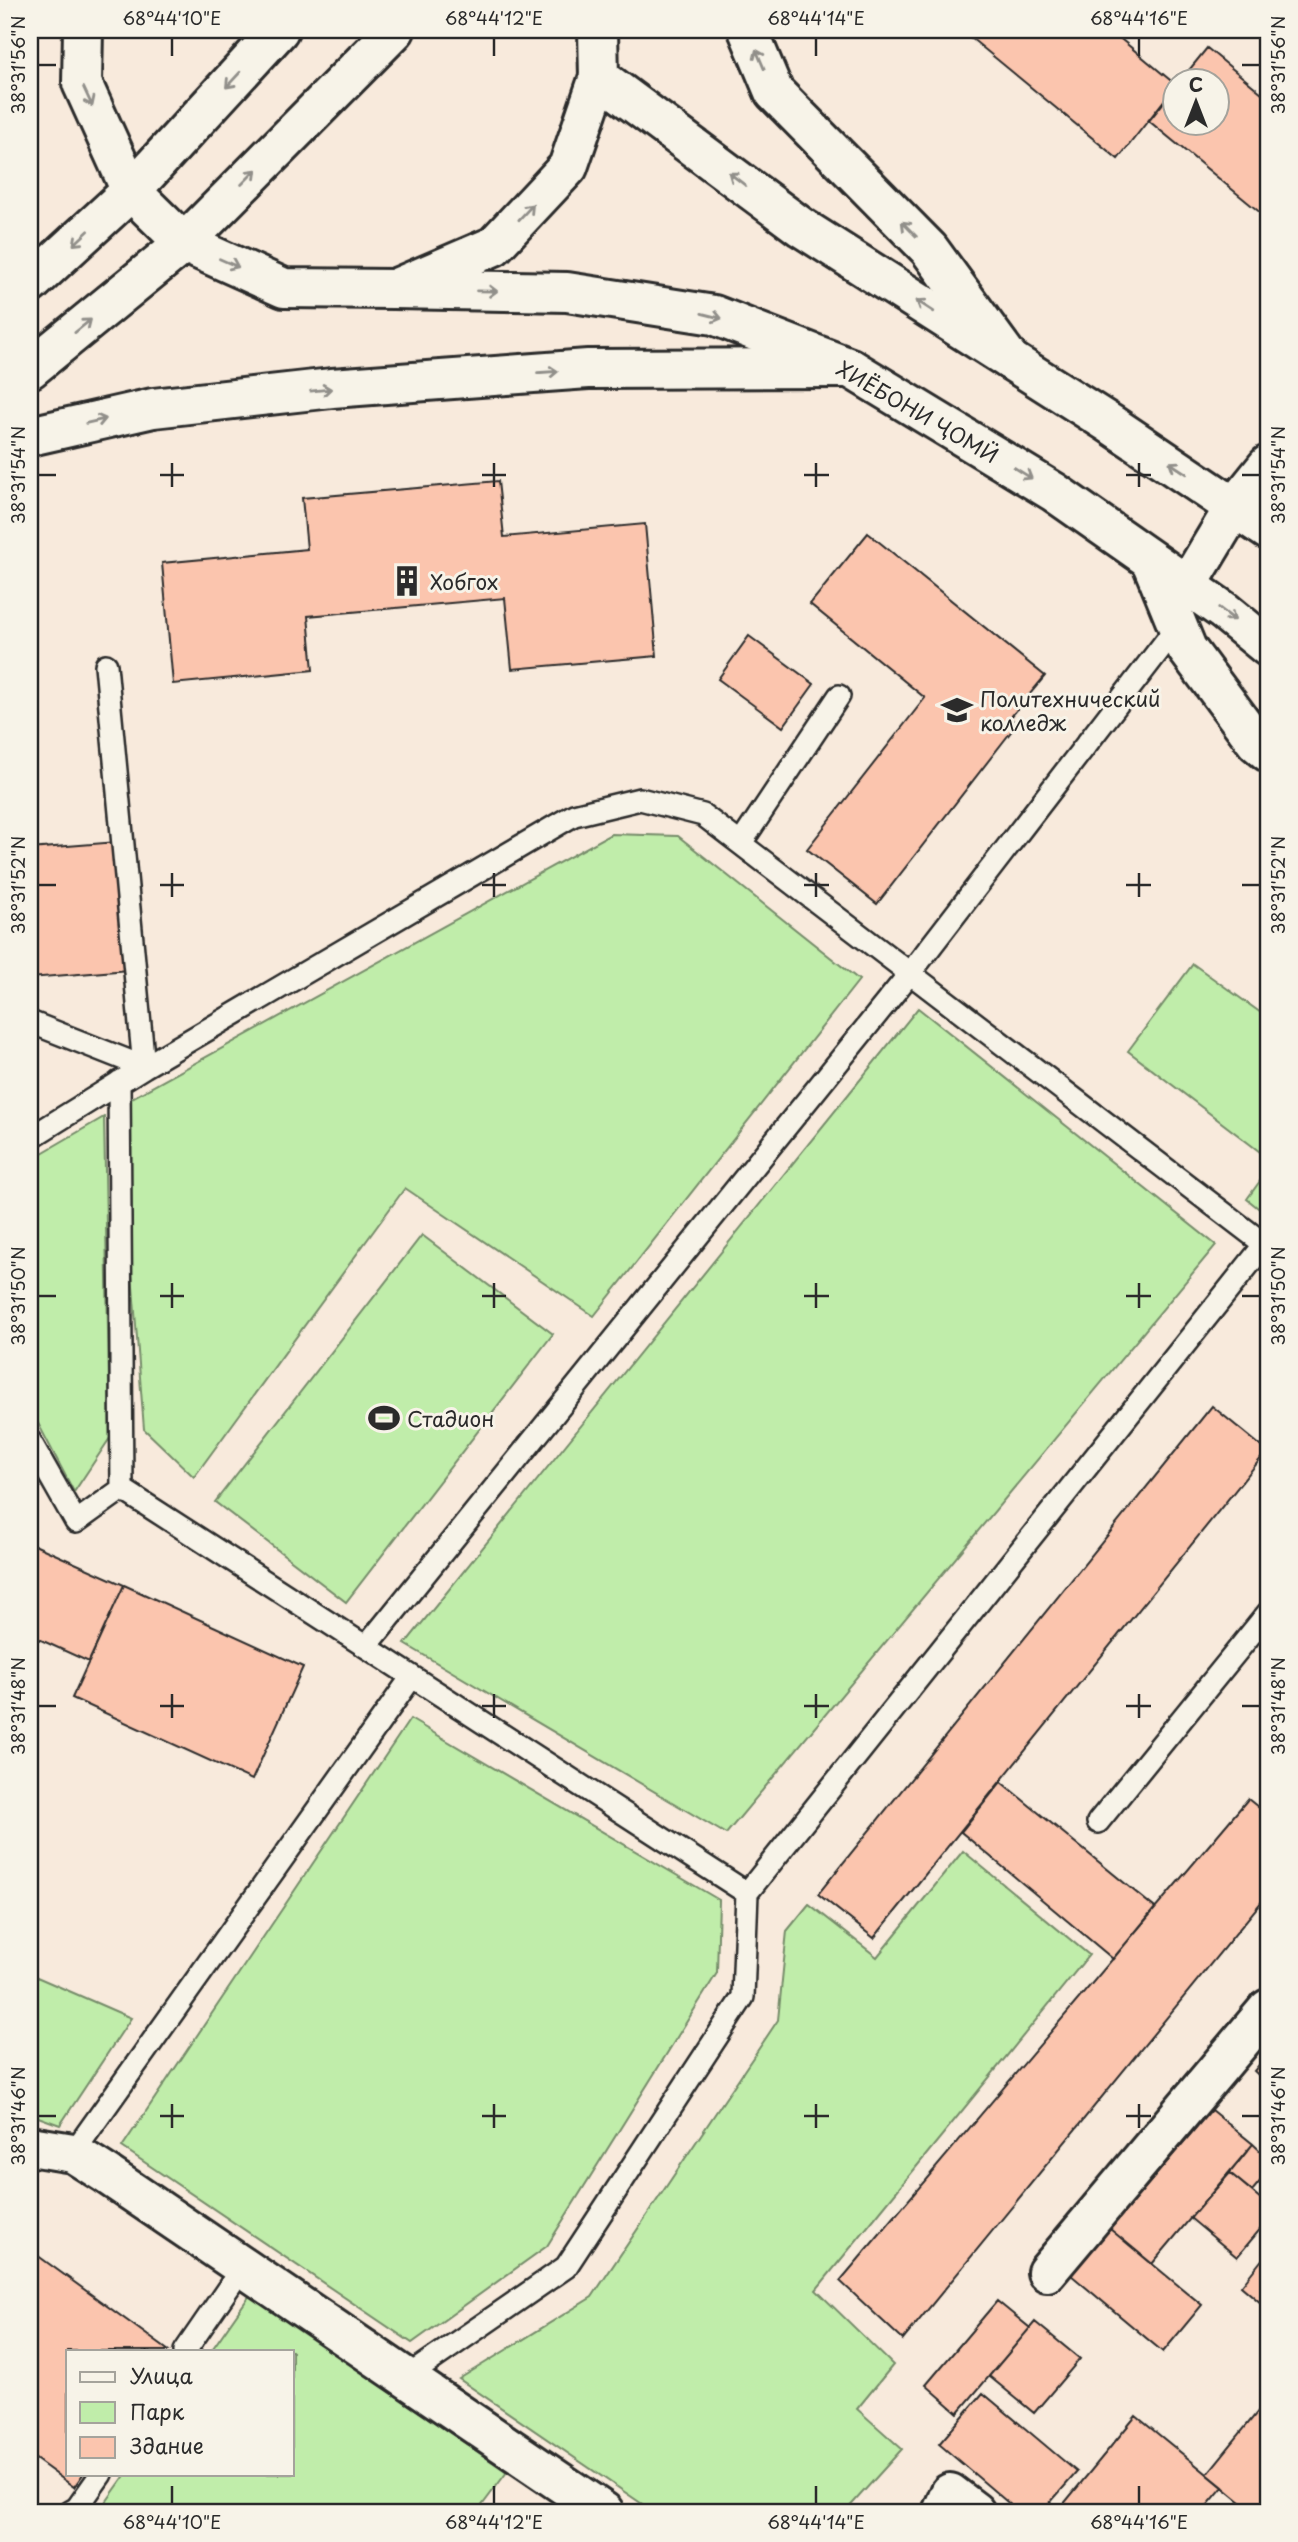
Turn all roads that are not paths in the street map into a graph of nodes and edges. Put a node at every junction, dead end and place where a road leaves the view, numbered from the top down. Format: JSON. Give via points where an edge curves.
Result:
{"nodes":[{"id":1,"x":83,"y":30,"type":"edge"},
{"id":2,"x":279,"y":30,"type":"edge"},
{"id":3,"x":396,"y":30,"type":"edge"},
{"id":4,"x":598,"y":30,"type":"edge"},
{"id":5,"x":748,"y":30,"type":"edge"},
{"id":6,"x":599,"y":77,"type":"junction"},
{"id":7,"x":131,"y":191,"type":"junction"},
{"id":8,"x":184,"y":243,"type":"junction"},
{"id":9,"x":30,"y":284,"type":"edge"},
{"id":10,"x":394,"y":289,"type":"junction"},
{"id":11,"x":1010,"y":360,"type":"junction"},
{"id":12,"x":850,"y":368,"type":"junction"},
{"id":13,"x":30,"y":369,"type":"edge"},
{"id":14,"x":30,"y":436,"type":"edge"},
{"id":15,"x":1268,"y":465,"type":"edge"},
{"id":16,"x":1235,"y":506,"type":"junction"},
{"id":17,"x":1268,"y":530,"type":"edge"},
{"id":18,"x":1151,"y":561,"type":"junction"},
{"id":19,"x":1187,"y":586,"type":"junction"},
{"id":20,"x":1176,"y":628,"type":"junction"},
{"id":21,"x":1268,"y":647,"type":"edge"},
{"id":22,"x":106,"y":665,"type":"dead end"},
{"id":23,"x":839,"y":695,"type":"dead end"},
{"id":24,"x":1268,"y":752,"type":"edge"},
{"id":25,"x":741,"y":843,"type":"junction"},
{"id":26,"x":911,"y":972,"type":"junction"},
{"id":27,"x":30,"y":1022,"type":"edge"},
{"id":28,"x":144,"y":1067,"type":"junction"},
{"id":29,"x":120,"y":1083,"type":"junction"},
{"id":30,"x":30,"y":1138,"type":"edge"},
{"id":31,"x":1267,"y":1245,"type":"edge"},
{"id":32,"x":30,"y":1441,"type":"edge"},
{"id":33,"x":122,"y":1489,"type":"junction"},
{"id":34,"x":1268,"y":1613,"type":"edge"},
{"id":35,"x":366,"y":1647,"type":"junction"},
{"id":36,"x":411,"y":1678,"type":"junction"},
{"id":37,"x":1098,"y":1822,"type":"dead end"},
{"id":38,"x":747,"y":1893,"type":"junction"},
{"id":39,"x":1268,"y":2009,"type":"edge"},
{"id":40,"x":30,"y":2146,"type":"edge"},
{"id":41,"x":73,"y":2153,"type":"junction"},
{"id":42,"x":242,"y":2268,"type":"junction"},
{"id":43,"x":1047,"y":2272,"type":"dead end"},
{"id":44,"x":186,"y":2350,"type":"edge"},
{"id":45,"x":404,"y":2379,"type":"junction"},
{"id":46,"x":99,"y":2476,"type":"edge"},
{"id":47,"x":70,"y":2512,"type":"edge"},
{"id":48,"x":604,"y":2512,"type":"edge"},
{"id":49,"x":942,"y":2512,"type":"edge"},
{"id":50,"x":975,"y":2512,"type":"edge"}],
"edges":[{"from":1,"to":7,"type":"main road","one_way":true,"via":[[82,83]]},
{"from":2,"to":7,"type":"main road","one_way":true},
{"from":8,"to":3,"type":"main road","one_way":true},
{"from":4,"to":6,"type":"main road"},
{"from":11,"to":5,"type":"main road","one_way":true,"via":[[929,249],[774,92]]},
{"from":10,"to":6,"type":"main road","one_way":true,"via":[[494,246],[568,167]]},
{"from":11,"to":6,"type":"main road","one_way":true,"via":[[801,227]]},
{"from":7,"to":8,"type":"main road"},
{"from":7,"to":9,"type":"main road","one_way":true},
{"from":8,"to":10,"type":"main road","name":"ХИЁБОНИ ҶОМӢ","one_way":true,"via":[[284,288]]},
{"from":13,"to":8,"type":"main road","one_way":true},
{"from":10,"to":12,"type":"main road","name":"ХИЁБОНИ ҶОМӢ","one_way":true,"via":[[567,292],[714,315]]},
{"from":16,"to":11,"type":"main road","one_way":true},
{"from":14,"to":12,"type":"main road","one_way":true,"via":[[153,408],[332,388],[588,369]]},
{"from":12,"to":18,"type":"main road","name":"ХИЁБОНИ ҶОМӢ","one_way":true,"via":[[1054,492]]},
{"from":15,"to":16,"type":"main road"},
{"from":16,"to":17,"type":"main road"},
{"from":16,"to":19,"type":"main road"},
{"from":18,"to":19,"type":"main road","name":"ХИЁБОНИ ҶОМӢ"},
{"from":18,"to":20,"type":"main road"},
{"from":19,"to":21,"type":"main road","name":"ХИЁБОНИ ҶОМӢ","one_way":true},
{"from":20,"to":24,"type":"main road","via":[[1187,649]]},
{"from":20,"to":26,"type":"lane"},
{"from":22,"to":28,"type":"lane"},
{"from":23,"to":25,"type":"lane"},
{"from":25,"to":26,"type":"lane"},
{"from":25,"to":28,"type":"lane","via":[[703,815],[640,799],[574,815]]},
{"from":26,"to":31,"type":"lane"},
{"from":26,"to":35,"type":"lane"},
{"from":27,"to":28,"type":"lane"},
{"from":28,"to":29,"type":"lane"},
{"from":29,"to":30,"type":"lane"},
{"from":29,"to":33,"type":"lane"},
{"from":31,"to":38,"type":"lane"},
{"from":32,"to":33,"type":"lane","via":[[76,1522]]},
{"from":33,"to":35,"type":"lane"},
{"from":34,"to":37,"type":"lane"},
{"from":35,"to":36,"type":"lane"},
{"from":36,"to":38,"type":"lane"},
{"from":36,"to":41,"type":"lane"},
{"from":38,"to":45,"type":"lane","via":[[743,1997],[566,2267]]},
{"from":39,"to":43,"type":"main road"},
{"from":40,"to":41,"type":"main road"},
{"from":41,"to":42,"type":"main road"},
{"from":42,"to":44,"type":"lane"},
{"from":42,"to":45,"type":"main road"},
{"from":45,"to":48,"type":"main road"},
{"from":46,"to":47,"type":"lane"},
{"from":49,"to":50,"type":"main road","via":[[950,2493]]}]}
